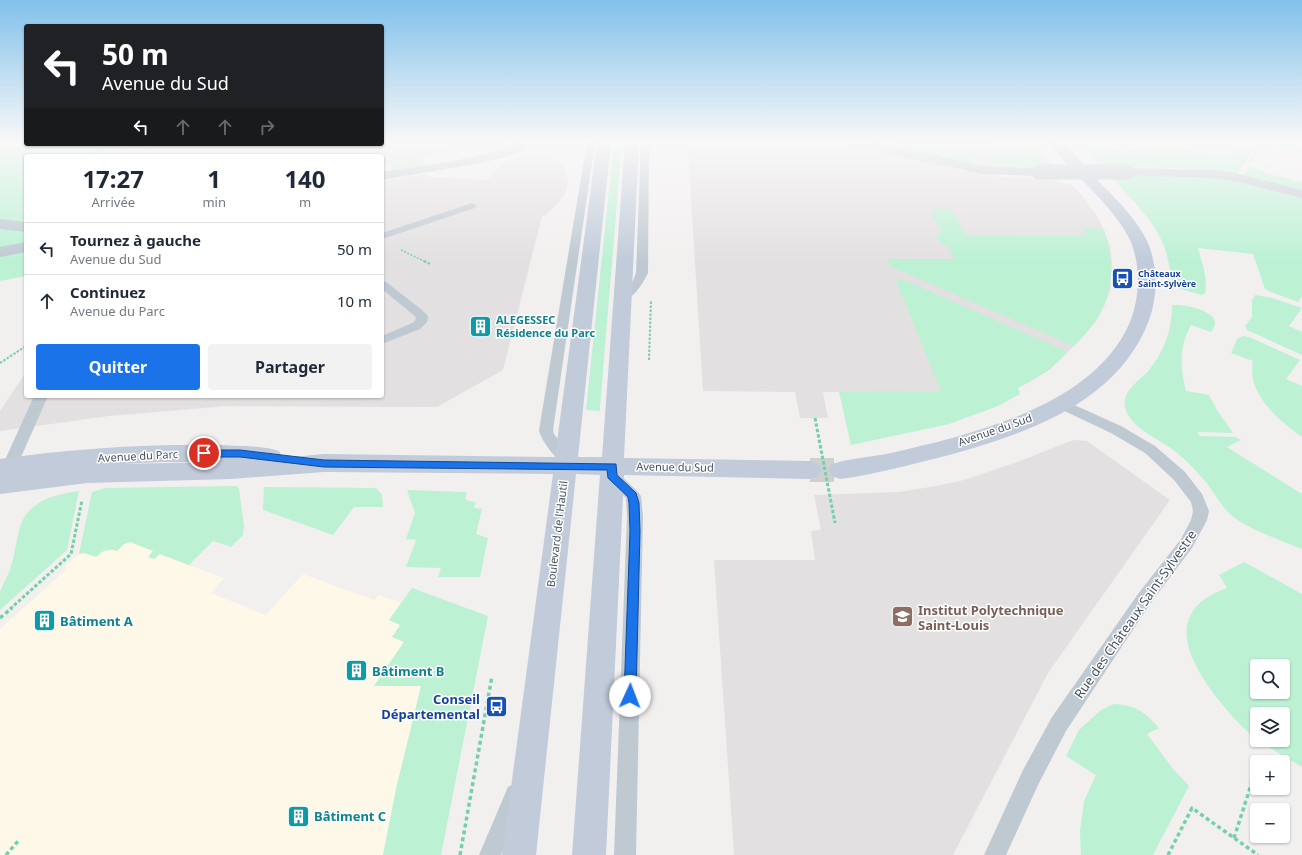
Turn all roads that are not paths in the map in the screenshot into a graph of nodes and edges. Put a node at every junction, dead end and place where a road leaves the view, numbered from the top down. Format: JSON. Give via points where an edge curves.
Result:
{"nodes":[{"id":1,"x":585,"y":182,"type":"edge"},
{"id":2,"x":599,"y":182,"type":"edge"},
{"id":3,"x":630,"y":182,"type":"edge"},
{"id":4,"x":644,"y":182,"type":"edge"},
{"id":5,"x":1093,"y":182,"type":"edge"},
{"id":6,"x":1254,"y":182,"type":"edge"},
{"id":7,"x":1302,"y":194,"type":"edge"},
{"id":8,"x":472,"y":206,"type":"dead end"},
{"id":9,"x":0,"y":224,"type":"edge"},
{"id":10,"x":24,"y":227,"type":"edge"},
{"id":11,"x":384,"y":235,"type":"edge"},
{"id":12,"x":24,"y":247,"type":"edge"},
{"id":13,"x":0,"y":252,"type":"edge"},
{"id":14,"x":384,"y":286,"type":"edge"},
{"id":15,"x":623,"y":297,"type":"junction"},
{"id":16,"x":384,"y":339,"type":"edge"},
{"id":17,"x":40,"y":398,"type":"edge"},
{"id":18,"x":1061,"y":404,"type":"junction"},
{"id":19,"x":565,"y":461,"type":"junction"},
{"id":20,"x":810,"y":470,"type":"tunnel mouth"},
{"id":21,"x":840,"y":470,"type":"tunnel mouth"},
{"id":22,"x":612,"y":471,"type":"junction"},
{"id":23,"x":2,"y":476,"type":"edge"},
{"id":24,"x":530,"y":756,"type":"junction"},
{"id":25,"x":490,"y":855,"type":"edge"},
{"id":26,"x":518,"y":855,"type":"edge"},
{"id":27,"x":589,"y":855,"type":"edge"},
{"id":28,"x":625,"y":855,"type":"edge"},
{"id":29,"x":995,"y":855,"type":"edge"}],
"edges":[{"from":1,"to":19,"type":"lane","via":[[546,430],[547,436]]},
{"from":2,"to":19,"type":"main road","name":"Boulevard de l'Hautil"},
{"from":3,"to":15,"type":"main road"},
{"from":4,"to":15,"type":"lane","via":[[642,273],[638,282]]},
{"from":5,"to":18,"type":"main road","name":"Avenue du Sud","via":[[1130,226],[1142,250],[1148,285],[1143,317],[1132,341],[1100,378]]},
{"from":6,"to":7,"type":"street","bridge":true},
{"from":8,"to":11,"type":"lane"},
{"from":9,"to":10,"type":"street"},
{"from":12,"to":13,"type":"street"},
{"from":14,"to":16,"type":"lane","via":[[422,316],[421,322],[416,326]]},
{"from":15,"to":22,"type":"main road"},
{"from":17,"to":23,"type":"lane"},
{"from":18,"to":21,"type":"main road","name":"Avenue du Sud","via":[[1022,423],[991,434],[904,459]]},
{"from":18,"to":29,"type":"lane","name":"Rue des Châteaux Saint-Sylvestre","via":[[1125,435],[1160,456],[1188,485],[1201,510],[1199,522],[1190,537],[1144,599],[1054,732],[1037,762]]},
{"from":19,"to":22,"type":"main road","name":"Avenue du Sud"},
{"from":19,"to":23,"type":"main road","name":"Avenue du Parc","via":[[324,463],[231,470]]},
{"from":19,"to":24,"type":"main road","name":"Boulevard de l'Hautil"},
{"from":20,"to":22,"type":"main road","name":"Avenue du Sud"},
{"from":22,"to":27,"type":"main road"},
{"from":22,"to":28,"type":"lane","via":[[633,496],[635,531]]},
{"from":24,"to":25,"type":"lane"},
{"from":24,"to":26,"type":"main road","name":"Boulevard de l'Hautil"}]}
